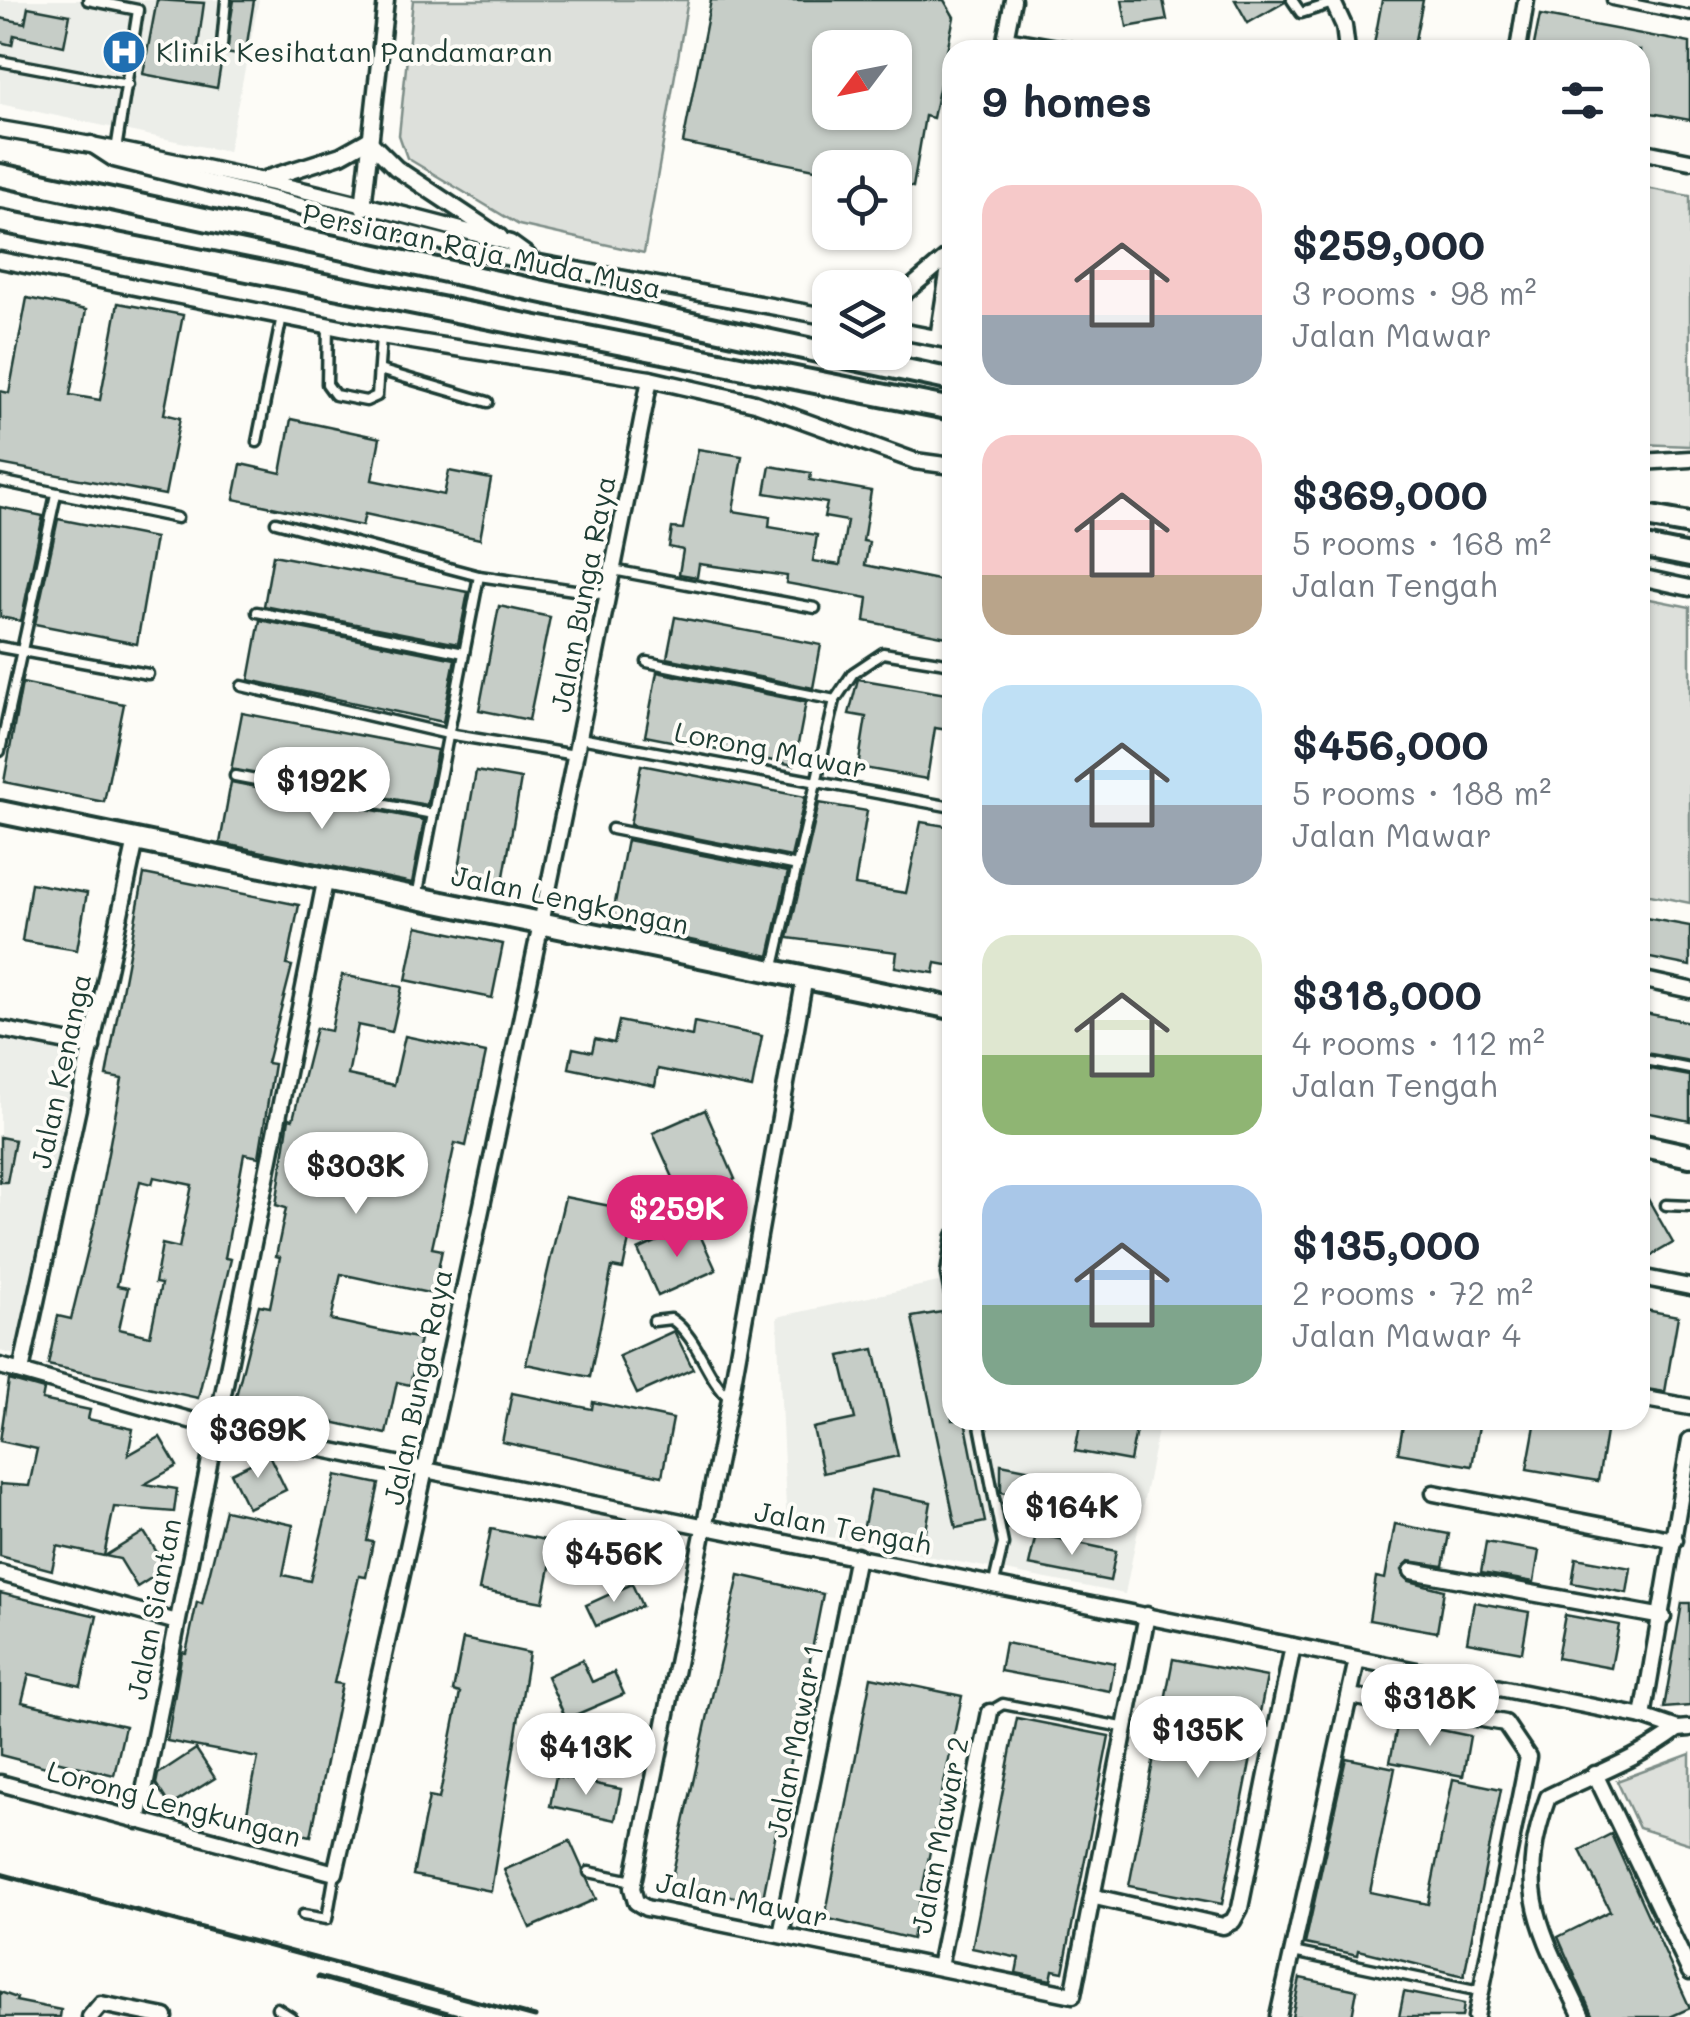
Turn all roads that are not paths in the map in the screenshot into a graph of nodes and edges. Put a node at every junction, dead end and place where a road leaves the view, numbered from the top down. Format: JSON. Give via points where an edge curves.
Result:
{"nodes":[{"id":1,"x":88,"y":0,"type":"edge"},
{"id":2,"x":226,"y":0,"type":"edge"},
{"id":3,"x":386,"y":0,"type":"edge"},
{"id":4,"x":1013,"y":0,"type":"edge"},
{"id":5,"x":1292,"y":0,"type":"edge"},
{"id":6,"x":1526,"y":0,"type":"edge"},
{"id":7,"x":1612,"y":0,"type":"edge"},
{"id":8,"x":1332,"y":1,"type":"edge"},
{"id":9,"x":139,"y":5,"type":"edge"},
{"id":10,"x":1690,"y":16,"type":"edge"},
{"id":11,"x":1006,"y":40,"type":"edge"},
{"id":12,"x":1346,"y":40,"type":"edge"},
{"id":13,"x":1520,"y":40,"type":"edge"},
{"id":14,"x":222,"y":45,"type":"dead end"},
{"id":15,"x":0,"y":61,"type":"edge"},
{"id":16,"x":128,"y":85,"type":"junction"},
{"id":17,"x":0,"y":128,"type":"edge"},
{"id":18,"x":368,"y":140,"type":"junction"},
{"id":19,"x":116,"y":152,"type":"junction"},
{"id":20,"x":1650,"y":154,"type":"edge"},
{"id":21,"x":1690,"y":161,"type":"edge"},
{"id":22,"x":0,"y":175,"type":"edge"},
{"id":23,"x":264,"y":180,"type":"junction"},
{"id":24,"x":364,"y":203,"type":"junction"},
{"id":25,"x":360,"y":219,"type":"junction"},
{"id":26,"x":0,"y":221,"type":"edge"},
{"id":27,"x":510,"y":243,"type":"junction"},
{"id":28,"x":0,"y":260,"type":"edge"},
{"id":29,"x":533,"y":260,"type":"junction"},
{"id":30,"x":942,"y":261,"type":"edge"},
{"id":31,"x":912,"y":286,"type":"edge"},
{"id":32,"x":812,"y":314,"type":"edge"},
{"id":33,"x":282,"y":316,"type":"junction"},
{"id":34,"x":328,"y":325,"type":"junction"},
{"id":35,"x":912,"y":333,"type":"edge"},
{"id":36,"x":382,"y":336,"type":"junction"},
{"id":37,"x":942,"y":338,"type":"edge"},
{"id":38,"x":379,"y":370,"type":"junction"},
{"id":39,"x":942,"y":378,"type":"edge"},
{"id":40,"x":650,"y":380,"type":"junction"},
{"id":41,"x":488,"y":402,"type":"dead end"},
{"id":42,"x":942,"y":407,"type":"edge"},
{"id":43,"x":257,"y":442,"type":"dead end"},
{"id":44,"x":1690,"y":459,"type":"edge"},
{"id":45,"x":1650,"y":461,"type":"edge"},
{"id":46,"x":942,"y":465,"type":"edge"},
{"id":47,"x":0,"y":482,"type":"edge"},
{"id":48,"x":56,"y":494,"type":"junction"},
{"id":49,"x":1650,"y":517,"type":"edge"},
{"id":50,"x":178,"y":518,"type":"dead end"},
{"id":51,"x":276,"y":522,"type":"dead end"},
{"id":52,"x":1690,"y":524,"type":"edge"},
{"id":53,"x":1650,"y":548,"type":"edge"},
{"id":54,"x":1690,"y":556,"type":"edge"},
{"id":55,"x":613,"y":570,"type":"junction"},
{"id":56,"x":479,"y":576,"type":"junction"},
{"id":57,"x":1650,"y":580,"type":"edge"},
{"id":58,"x":1690,"y":588,"type":"edge"},
{"id":59,"x":608,"y":595,"type":"junction"},
{"id":60,"x":815,"y":608,"type":"dead end"},
{"id":61,"x":257,"y":612,"type":"dead end"},
{"id":62,"x":0,"y":647,"type":"edge"},
{"id":63,"x":24,"y":652,"type":"junction"},
{"id":64,"x":464,"y":653,"type":"junction"},
{"id":65,"x":647,"y":662,"type":"dead end"},
{"id":66,"x":942,"y":662,"type":"edge"},
{"id":67,"x":148,"y":674,"type":"dead end"},
{"id":68,"x":242,"y":686,"type":"dead end"},
{"id":69,"x":835,"y":700,"type":"junction"},
{"id":70,"x":448,"y":734,"type":"junction"},
{"id":71,"x":580,"y":738,"type":"junction"},
{"id":72,"x":0,"y":752,"type":"edge"},
{"id":73,"x":576,"y":756,"type":"junction"},
{"id":74,"x":235,"y":776,"type":"dead end"},
{"id":75,"x":818,"y":782,"type":"junction"},
{"id":76,"x":942,"y":805,"type":"edge"},
{"id":77,"x":0,"y":812,"type":"edge"},
{"id":78,"x":433,"y":814,"type":"junction"},
{"id":79,"x":612,"y":829,"type":"dead end"},
{"id":80,"x":136,"y":840,"type":"junction"},
{"id":81,"x":798,"y":866,"type":"junction"},
{"id":82,"x":326,"y":877,"type":"junction"},
{"id":83,"x":417,"y":897,"type":"junction"},
{"id":84,"x":540,"y":921,"type":"junction"},
{"id":85,"x":773,"y":971,"type":"junction"},
{"id":86,"x":805,"y":977,"type":"junction"},
{"id":87,"x":1650,"y":982,"type":"edge"},
{"id":88,"x":1690,"y":990,"type":"edge"},
{"id":89,"x":942,"y":1006,"type":"edge"},
{"id":90,"x":0,"y":1029,"type":"edge"},
{"id":91,"x":92,"y":1047,"type":"junction"},
{"id":92,"x":1650,"y":1060,"type":"edge"},
{"id":93,"x":1690,"y":1069,"type":"edge"},
{"id":94,"x":1650,"y":1148,"type":"edge"},
{"id":95,"x":1690,"y":1156,"type":"edge"},
{"id":96,"x":1666,"y":1205,"type":"dead end"},
{"id":97,"x":1690,"y":1206,"type":"edge"},
{"id":98,"x":1650,"y":1279,"type":"edge"},
{"id":99,"x":1690,"y":1286,"type":"edge"},
{"id":100,"x":654,"y":1321,"type":"dead end"},
{"id":101,"x":0,"y":1366,"type":"edge"},
{"id":102,"x":21,"y":1371,"type":"junction"},
{"id":103,"x":730,"y":1400,"type":"junction"},
{"id":104,"x":1650,"y":1400,"type":"edge"},
{"id":105,"x":1690,"y":1408,"type":"edge"},
{"id":106,"x":214,"y":1427,"type":"junction"},
{"id":107,"x":981,"y":1430,"type":"edge"},
{"id":108,"x":1690,"y":1440,"type":"edge"},
{"id":109,"x":428,"y":1468,"type":"junction"},
{"id":110,"x":1434,"y":1493,"type":"dead end"},
{"id":111,"x":705,"y":1525,"type":"junction"},
{"id":112,"x":1675,"y":1540,"type":"junction"},
{"id":113,"x":857,"y":1556,"type":"junction"},
{"id":114,"x":1412,"y":1571,"type":"dead end"},
{"id":115,"x":0,"y":1572,"type":"edge"},
{"id":116,"x":994,"y":1584,"type":"junction"},
{"id":117,"x":1146,"y":1615,"type":"junction"},
{"id":118,"x":1664,"y":1617,"type":"junction"},
{"id":119,"x":177,"y":1622,"type":"junction"},
{"id":120,"x":1293,"y":1646,"type":"junction"},
{"id":121,"x":1358,"y":1660,"type":"junction"},
{"id":122,"x":1350,"y":1696,"type":"junction"},
{"id":123,"x":990,"y":1712,"type":"joint"},
{"id":124,"x":1643,"y":1717,"type":"junction"},
{"id":125,"x":1127,"y":1728,"type":"junction"},
{"id":126,"x":1684,"y":1728,"type":"edge"},
{"id":127,"x":1595,"y":1774,"type":"junction"},
{"id":128,"x":0,"y":1783,"type":"edge"},
{"id":129,"x":138,"y":1821,"type":"junction"},
{"id":130,"x":589,"y":1872,"type":"dead end"},
{"id":131,"x":335,"y":1873,"type":"junction"},
{"id":132,"x":633,"y":1881,"type":"junction"},
{"id":133,"x":1095,"y":1897,"type":"junction"},
{"id":134,"x":302,"y":1915,"type":"dead end"},
{"id":135,"x":781,"y":1935,"type":"junction"},
{"id":136,"x":1293,"y":1952,"type":"junction"},
{"id":137,"x":939,"y":1967,"type":"junction"},
{"id":138,"x":1690,"y":1972,"type":"edge"},
{"id":139,"x":1481,"y":1992,"type":"junction"},
{"id":140,"x":277,"y":2008,"type":"dead end"},
{"id":141,"x":90,"y":2017,"type":"edge"},
{"id":142,"x":165,"y":2017,"type":"edge"},
{"id":143,"x":291,"y":2017,"type":"edge"},
{"id":144,"x":1278,"y":2017,"type":"edge"},
{"id":145,"x":1476,"y":2017,"type":"edge"},
{"id":146,"x":1582,"y":2017,"type":"edge"}],
"edges":[{"from":1,"to":9,"type":"lane"},
{"from":2,"to":14,"type":"lane"},
{"from":3,"to":18,"type":"street"},
{"from":4,"to":11,"type":"street"},
{"from":5,"to":8,"type":"lane","via":[[1302,13]]},
{"from":6,"to":13,"type":"street"},
{"from":7,"to":10,"type":"lane"},
{"from":8,"to":12,"type":"street"},
{"from":9,"to":16,"type":"lane"},
{"from":15,"to":16,"type":"lane"},
{"from":16,"to":19,"type":"lane"},
{"from":17,"to":19,"type":"street"},
{"from":18,"to":23,"type":"street"},
{"from":18,"to":24,"type":"street"},
{"from":18,"to":27,"type":"street","via":[[396,168]]},
{"from":19,"to":23,"type":"street"},
{"from":19,"to":25,"type":"street"},
{"from":20,"to":21,"type":"street"},
{"from":22,"to":39,"type":"main road","name":"Persiaran Raja Muda Musa"},
{"from":23,"to":24,"type":"street"},
{"from":24,"to":25,"type":"street"},
{"from":24,"to":27,"type":"street"},
{"from":25,"to":29,"type":"street"},
{"from":26,"to":42,"type":"main road"},
{"from":27,"to":29,"type":"street"},
{"from":28,"to":33,"type":"street"},
{"from":29,"to":32,"type":"street"},
{"from":30,"to":31,"type":"street"},
{"from":33,"to":34,"type":"street"},
{"from":33,"to":43,"type":"lane"},
{"from":34,"to":36,"type":"street"},
{"from":34,"to":38,"type":"lane","via":[[331,393],[372,400]]},
{"from":35,"to":37,"type":"street"},
{"from":36,"to":38,"type":"lane"},
{"from":36,"to":40,"type":"street"},
{"from":38,"to":41,"type":"lane"},
{"from":40,"to":46,"type":"street","via":[[755,403]]},
{"from":40,"to":55,"type":"street","name":"Jalan Bunga Raya"},
{"from":44,"to":45,"type":"street"},
{"from":47,"to":48,"type":"lane"},
{"from":48,"to":50,"type":"lane"},
{"from":48,"to":63,"type":"lane"},
{"from":49,"to":52,"type":"main road"},
{"from":51,"to":56,"type":"lane"},
{"from":53,"to":54,"type":"main road"},
{"from":55,"to":59,"type":"street","name":"Jalan Bunga Raya"},
{"from":55,"to":60,"type":"lane"},
{"from":56,"to":59,"type":"lane"},
{"from":56,"to":64,"type":"lane"},
{"from":57,"to":58,"type":"street"},
{"from":59,"to":71,"type":"street","name":"Jalan Bunga Raya"},
{"from":61,"to":64,"type":"lane"},
{"from":62,"to":63,"type":"lane"},
{"from":63,"to":67,"type":"lane"},
{"from":63,"to":72,"type":"lane"},
{"from":64,"to":70,"type":"lane"},
{"from":65,"to":69,"type":"lane"},
{"from":66,"to":69,"type":"lane","via":[[882,653],[864,662]]},
{"from":68,"to":70,"type":"lane"},
{"from":69,"to":75,"type":"lane"},
{"from":70,"to":73,"type":"lane"},
{"from":70,"to":78,"type":"lane"},
{"from":71,"to":73,"type":"street","name":"Jalan Bunga Raya"},
{"from":71,"to":75,"type":"lane","name":"Lorong Mawar"},
{"from":73,"to":84,"type":"street","name":"Jalan Bunga Raya"},
{"from":74,"to":78,"type":"lane"},
{"from":75,"to":76,"type":"lane","name":"Lorong Mawar"},
{"from":75,"to":81,"type":"lane"},
{"from":77,"to":80,"type":"main road","name":"Jalan Lengkongan"},
{"from":78,"to":83,"type":"lane"},
{"from":79,"to":81,"type":"lane"},
{"from":80,"to":82,"type":"main road","name":"Jalan Lengkongan"},
{"from":80,"to":91,"type":"street","name":"Jalan Kenanga"},
{"from":81,"to":85,"type":"lane"},
{"from":82,"to":83,"type":"main road","name":"Jalan Lengkongan"},
{"from":82,"to":106,"type":"street","name":"Jalan Siantan"},
{"from":83,"to":84,"type":"main road","name":"Jalan Lengkongan"},
{"from":84,"to":85,"type":"main road","name":"Jalan Lengkongan"},
{"from":84,"to":109,"type":"street","name":"Jalan Bunga Raya"},
{"from":85,"to":86,"type":"main road","name":"Jalan Lengkongan"},
{"from":86,"to":89,"type":"main road","name":"Jalan Lengkongan"},
{"from":86,"to":103,"type":"street","name":"Jalan Mawar"},
{"from":87,"to":88,"type":"street"},
{"from":90,"to":91,"type":"street"},
{"from":91,"to":102,"type":"street","name":"Jalan Kenanga"},
{"from":92,"to":93,"type":"lane"},
{"from":94,"to":95,"type":"main road"},
{"from":96,"to":97,"type":"lane"},
{"from":98,"to":99,"type":"street"},
{"from":100,"to":103,"type":"lane","via":[[671,1318],[684,1327]]},
{"from":101,"to":102,"type":"street","name":"Jalan Tengah"},
{"from":102,"to":106,"type":"street","name":"Jalan Tengah"},
{"from":103,"to":111,"type":"street","name":"Jalan Mawar"},
{"from":104,"to":105,"type":"street"},
{"from":106,"to":109,"type":"street","name":"Jalan Tengah"},
{"from":106,"to":119,"type":"street","name":"Jalan Siantan"},
{"from":107,"to":116,"type":"lane","via":[[1004,1544]]},
{"from":108,"to":112,"type":"street"},
{"from":109,"to":111,"type":"street","name":"Jalan Tengah"},
{"from":109,"to":131,"type":"street","name":"Jalan Bunga Raya"},
{"from":110,"to":112,"type":"street"},
{"from":111,"to":113,"type":"street","name":"Jalan Tengah"},
{"from":111,"to":132,"type":"street","name":"Jalan Mawar"},
{"from":112,"to":118,"type":"street"},
{"from":113,"to":116,"type":"street","name":"Jalan Tengah"},
{"from":113,"to":135,"type":"street","name":"Jalan Mawar 1"},
{"from":114,"to":118,"type":"street"},
{"from":115,"to":119,"type":"street"},
{"from":116,"to":117,"type":"street","name":"Jalan Tengah"},
{"from":117,"to":120,"type":"street","name":"Jalan Tengah"},
{"from":117,"to":125,"type":"street"},
{"from":118,"to":124,"type":"street"},
{"from":119,"to":129,"type":"street","name":"Jalan Siantan"},
{"from":120,"to":121,"type":"street","name":"Jalan Tengah"},
{"from":120,"to":133,"type":"street","via":[[1233,1921],[1223,1926]]},
{"from":121,"to":122,"type":"street"},
{"from":121,"to":124,"type":"street","name":"Jalan Tengah"},
{"from":122,"to":136,"type":"street"},
{"from":122,"to":139,"type":"street","via":[[1505,1723],[1528,1757]]},
{"from":123,"to":125,"type":"lane","via":[[1003,1704]]},
{"from":123,"to":137,"type":"street","name":"Jalan Mawar 2"},
{"from":124,"to":126,"type":"street","name":"Jalan Tengah"},
{"from":125,"to":133,"type":"street"},
{"from":126,"to":127,"type":"street","name":"Jalan Tengah","via":[[1642,1757]]},
{"from":127,"to":138,"type":"street"},
{"from":127,"to":146,"type":"street","name":"Jalan Tengah","via":[[1548,1797],[1528,1877],[1538,1922]]},
{"from":128,"to":129,"type":"street","name":"Lorong Lengkungan"},
{"from":129,"to":131,"type":"street","name":"Lorong Lengkungan"},
{"from":130,"to":132,"type":"lane"},
{"from":131,"to":134,"type":"lane","via":[[327,1919]]},
{"from":132,"to":135,"type":"street","name":"Jalan Mawar","via":[[636,1902],[646,1908]]},
{"from":133,"to":137,"type":"street","name":"Jalan Mawar","via":[[1073,1995]]},
{"from":135,"to":137,"type":"street","name":"Jalan Mawar"},
{"from":136,"to":139,"type":"lane"},
{"from":136,"to":144,"type":"street"},
{"from":139,"to":145,"type":"street"},
{"from":140,"to":143,"type":"lane"},
{"from":141,"to":142,"type":"street","via":[[101,2004],[113,2004]]}]}
